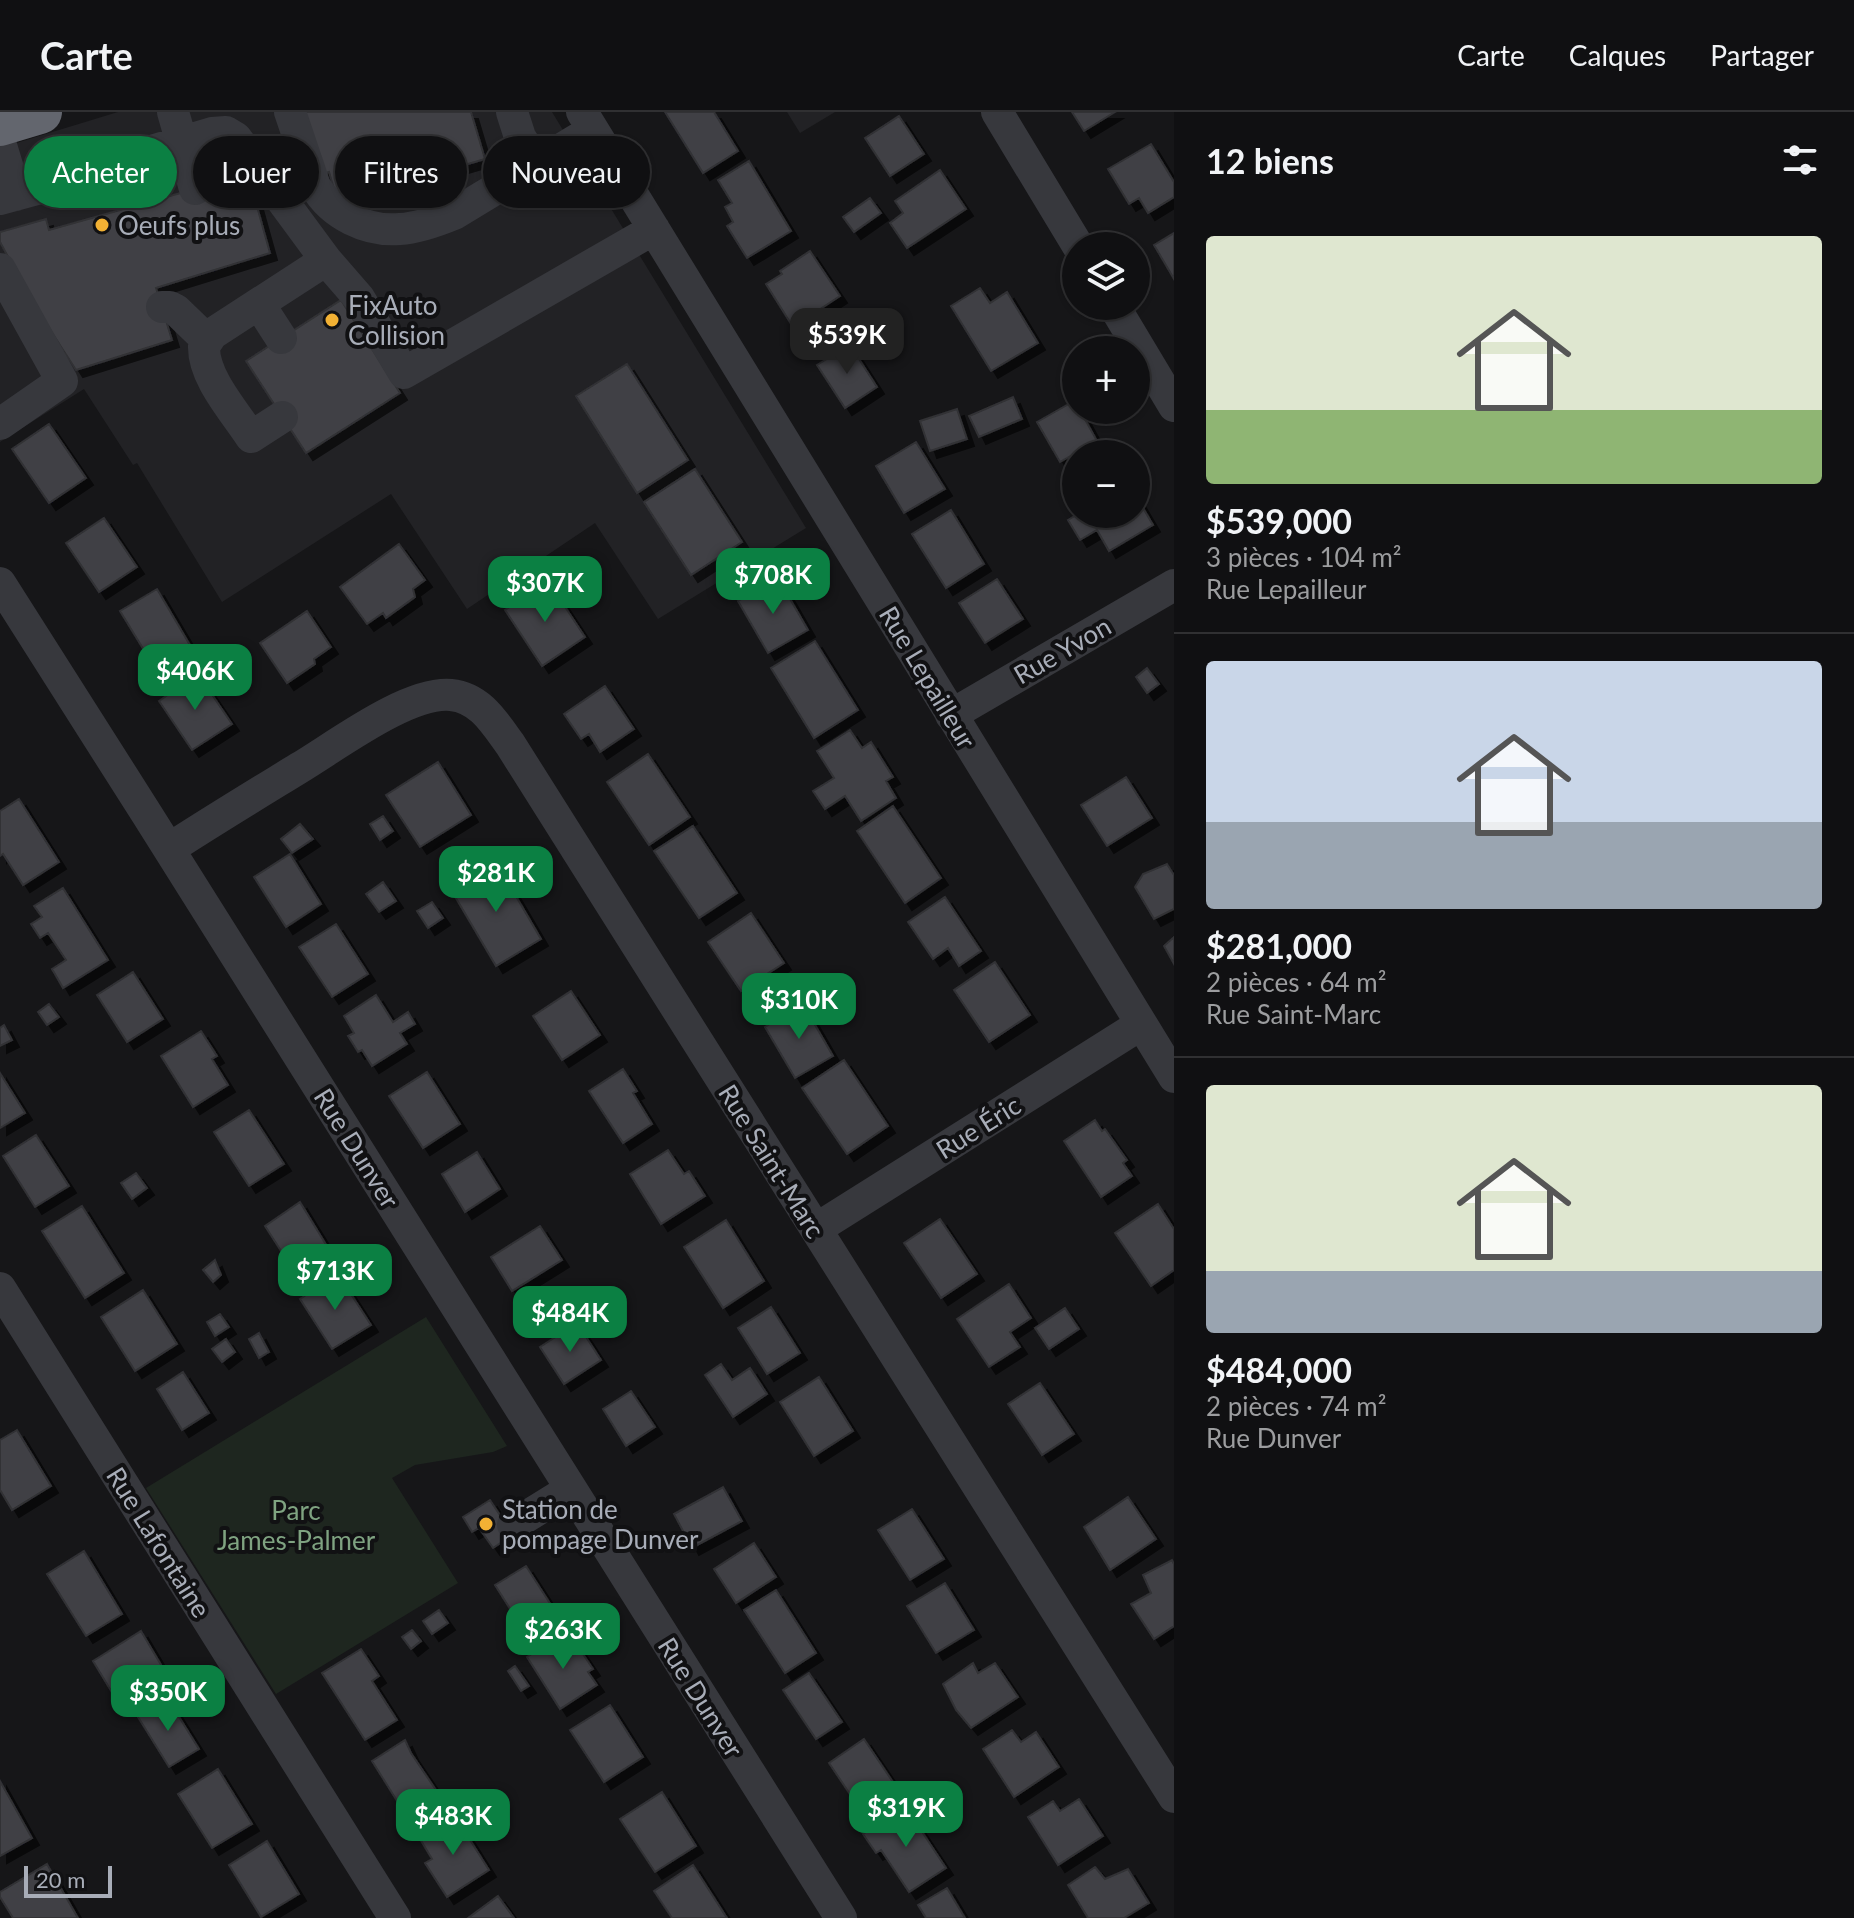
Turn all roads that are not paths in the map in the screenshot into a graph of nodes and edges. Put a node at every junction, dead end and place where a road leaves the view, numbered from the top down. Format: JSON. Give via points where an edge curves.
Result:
{"nodes":[{"id":1,"x":40,"y":112,"type":"edge"},
{"id":2,"x":290,"y":112,"type":"edge"},
{"id":3,"x":512,"y":112,"type":"edge"},
{"id":4,"x":997,"y":112,"type":"edge"},
{"id":5,"x":588,"y":121,"type":"edge"},
{"id":6,"x":0,"y":124,"type":"edge"},
{"id":7,"x":178,"y":127,"type":"edge"},
{"id":8,"x":520,"y":136,"type":"edge"},
{"id":9,"x":570,"y":136,"type":"edge"},
{"id":10,"x":0,"y":142,"type":"edge"},
{"id":11,"x":193,"y":182,"type":"edge"},
{"id":12,"x":8,"y":197,"type":"edge"},
{"id":13,"x":483,"y":197,"type":"edge"},
{"id":14,"x":654,"y":229,"type":"junction"},
{"id":15,"x":1070,"y":232,"type":"edge"},
{"id":16,"x":326,"y":260,"type":"junction"},
{"id":17,"x":0,"y":269,"type":"edge"},
{"id":18,"x":259,"y":304,"type":"junction"},
{"id":19,"x":162,"y":307,"type":"dead end"},
{"id":20,"x":1122,"y":320,"type":"edge"},
{"id":21,"x":281,"y":338,"type":"dead end"},
{"id":22,"x":207,"y":340,"type":"junction"},
{"id":23,"x":1174,"y":406,"type":"edge"},
{"id":24,"x":282,"y":417,"type":"dead end"},
{"id":25,"x":0,"y":424,"type":"edge"},
{"id":26,"x":0,"y":583,"type":"edge"},
{"id":27,"x":1174,"y":585,"type":"edge"},
{"id":28,"x":951,"y":715,"type":"junction"},
{"id":29,"x":169,"y":849,"type":"junction"},
{"id":30,"x":1140,"y":1025,"type":"junction"},
{"id":31,"x":1174,"y":1077,"type":"edge"},
{"id":32,"x":816,"y":1229,"type":"junction"},
{"id":33,"x":0,"y":1288,"type":"edge"},
{"id":34,"x":571,"y":1489,"type":"junction"},
{"id":35,"x":513,"y":1525,"type":"dead end"},
{"id":36,"x":1174,"y":1797,"type":"edge"},
{"id":37,"x":395,"y":1918,"type":"edge"},
{"id":38,"x":841,"y":1918,"type":"edge"}],
"edges":[{"from":1,"to":6,"type":"highway"},
{"from":2,"to":13,"type":"street","via":[[321,197],[348,218],[370,227],[400,229],[435,222]]},
{"from":3,"to":8,"type":"street"},
{"from":4,"to":15,"type":"street"},
{"from":5,"to":9,"type":"street"},
{"from":5,"to":14,"type":"street","name":"Rue Lepailleur"},
{"from":7,"to":11,"type":"street"},
{"from":7,"to":12,"type":"street","via":[[98,170]]},
{"from":7,"to":16,"type":"street","via":[[226,132],[236,138]]},
{"from":10,"to":12,"type":"street"},
{"from":14,"to":16,"type":"street","via":[[404,373],[359,298]]},
{"from":14,"to":28,"type":"street","name":"Rue Lepailleur"},
{"from":16,"to":18,"type":"street"},
{"from":17,"to":25,"type":"street","via":[[62,381]]},
{"from":18,"to":21,"type":"street"},
{"from":18,"to":22,"type":"street"},
{"from":19,"to":22,"type":"street","via":[[176,310]]},
{"from":20,"to":23,"type":"street"},
{"from":22,"to":24,"type":"street","via":[[206,365],[251,437]]},
{"from":26,"to":29,"type":"street","name":"Rue Dunver"},
{"from":27,"to":28,"type":"street","name":"Rue Yvon"},
{"from":28,"to":30,"type":"street","name":"Rue Lepailleur"},
{"from":29,"to":32,"type":"street","name":"Rue Saint-Marc","via":[[379,719],[435,695],[469,699],[482,707],[510,744]]},
{"from":29,"to":34,"type":"street","name":"Rue Dunver"},
{"from":30,"to":31,"type":"street","name":"Rue Lepailleur"},
{"from":30,"to":32,"type":"street","name":"Rue Éric"},
{"from":32,"to":36,"type":"street","name":"Rue Saint-Marc"},
{"from":33,"to":37,"type":"street","name":"Rue Lafontaine"},
{"from":34,"to":35,"type":"street"},
{"from":34,"to":38,"type":"street","name":"Rue Dunver"}]}
